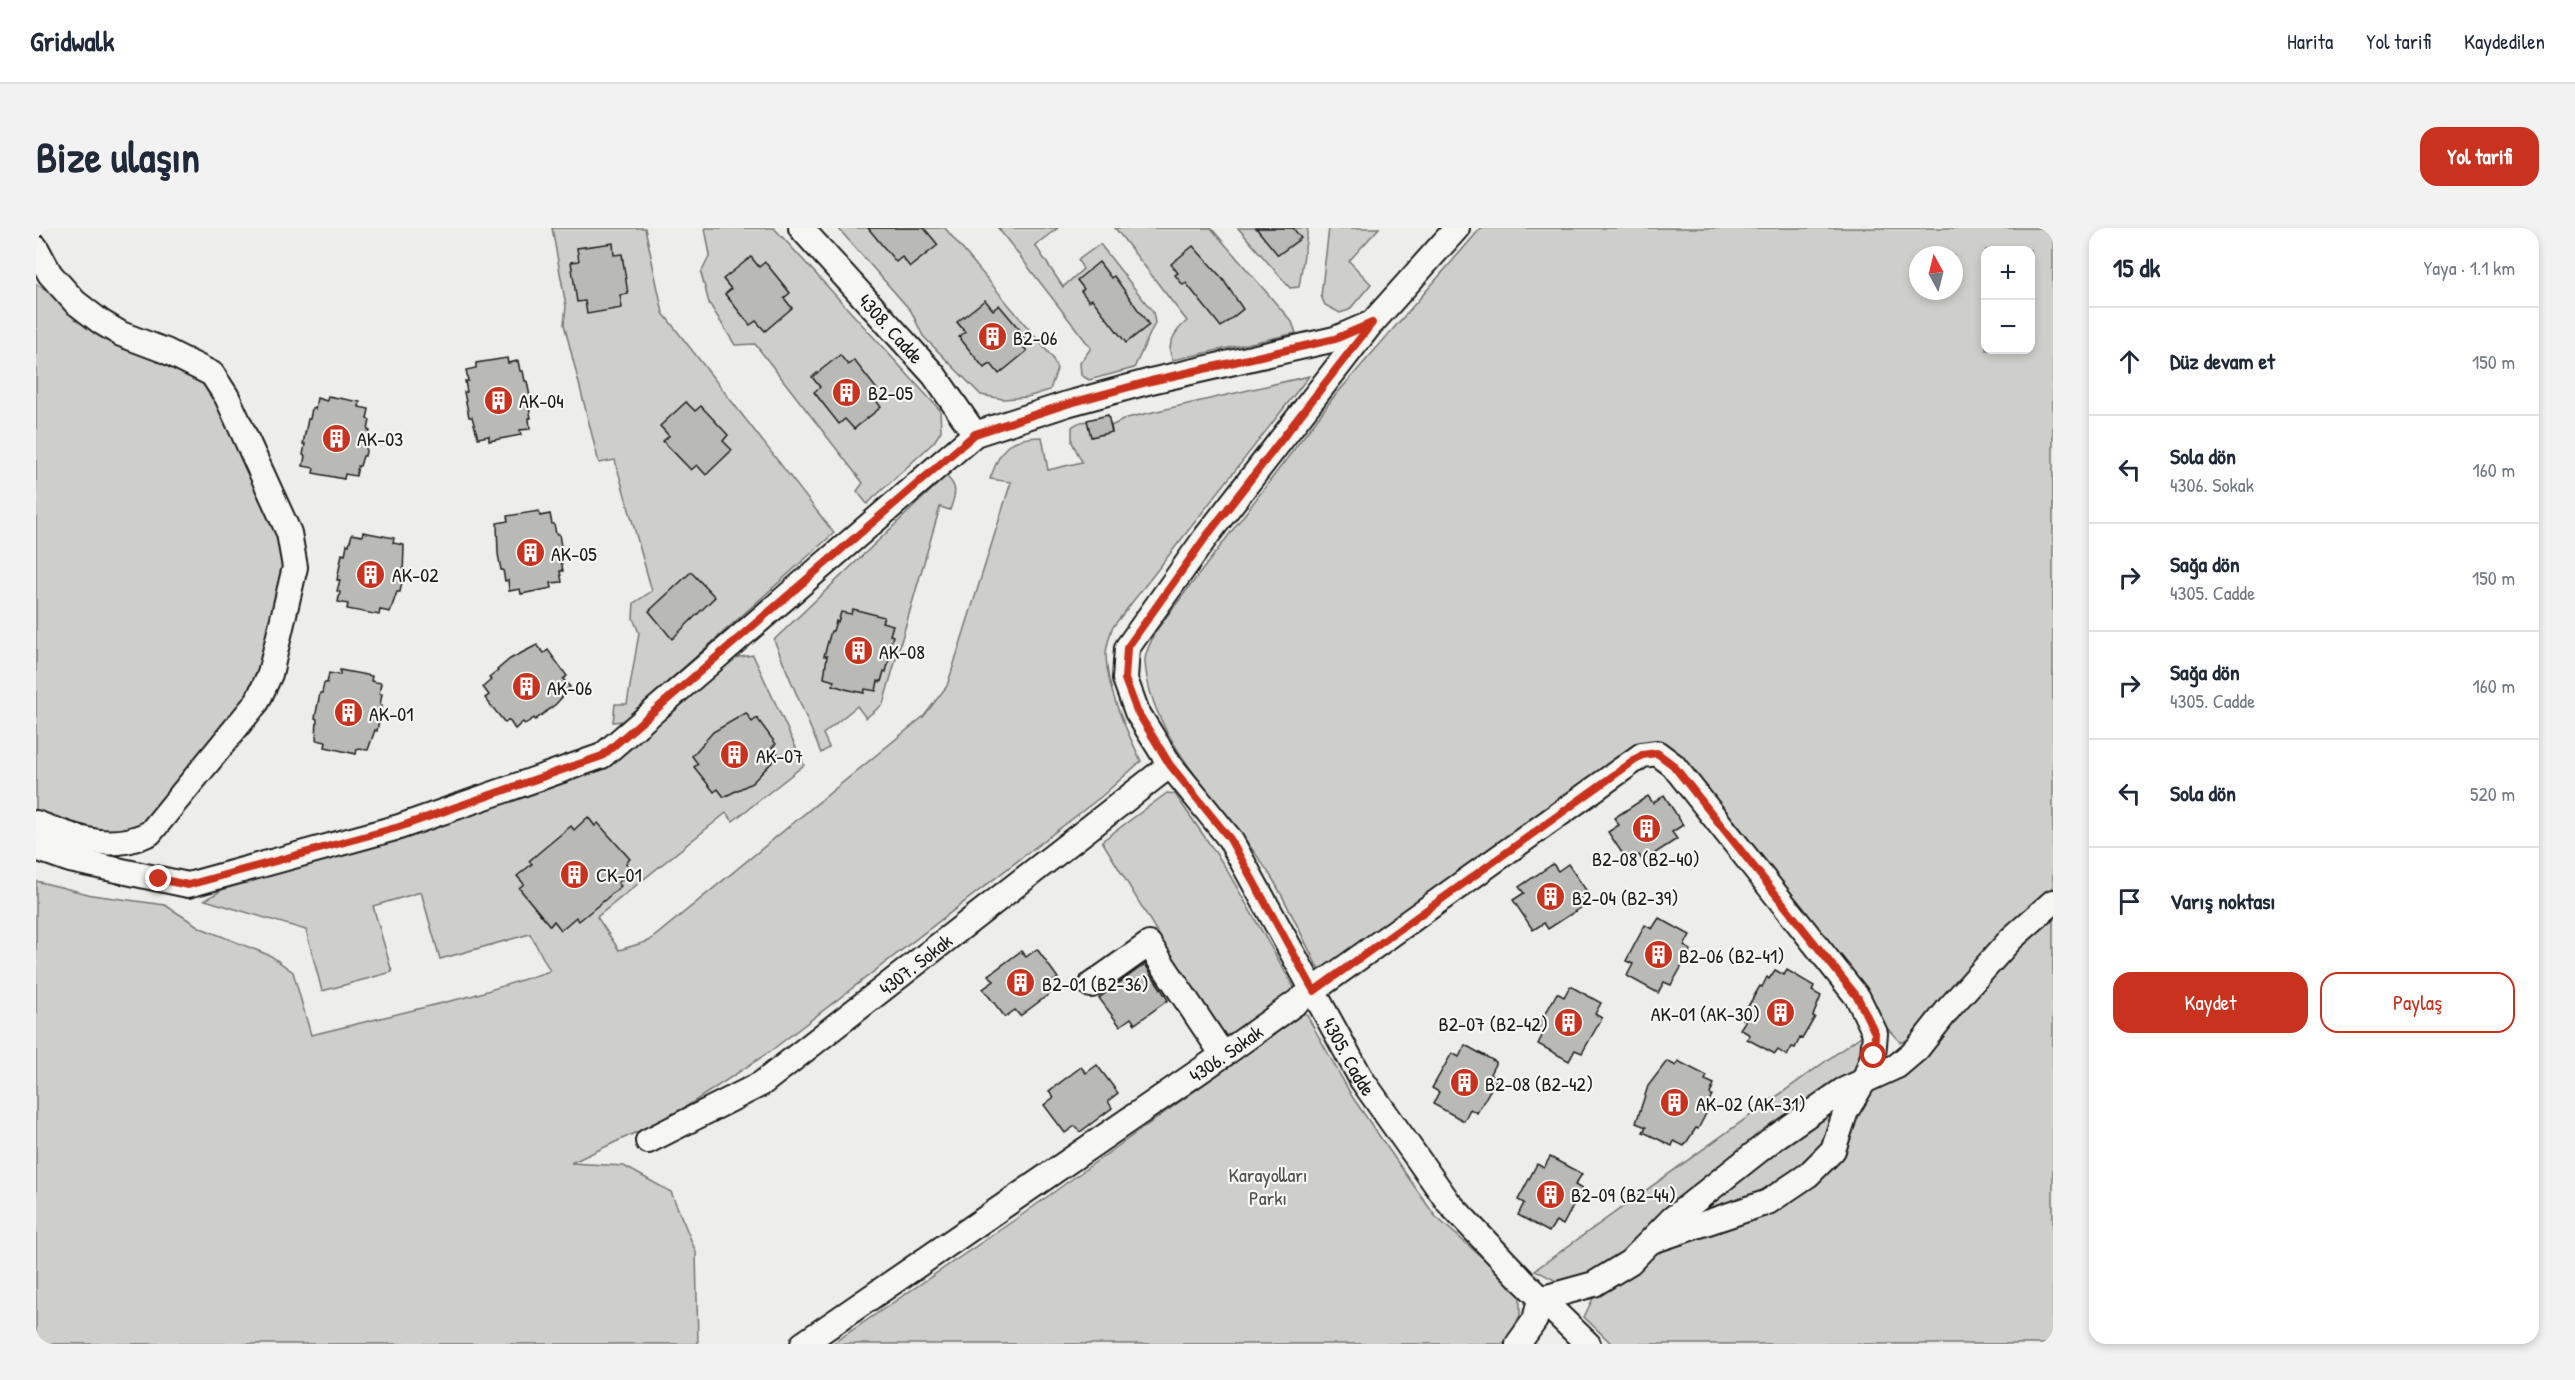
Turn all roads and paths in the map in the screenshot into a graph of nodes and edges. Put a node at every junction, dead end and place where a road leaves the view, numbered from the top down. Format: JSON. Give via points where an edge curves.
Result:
{"nodes":[{"id":1,"x":801,"y":228,"type":"edge"},
{"id":2,"x":1457,"y":228,"type":"edge"},
{"id":3,"x":36,"y":248,"type":"edge"},
{"id":4,"x":1372,"y":323,"type":"junction"},
{"id":5,"x":975,"y":434,"type":"junction"},
{"id":6,"x":1170,"y":765,"type":"junction"},
{"id":7,"x":36,"y":823,"type":"edge"},
{"id":8,"x":36,"y":848,"type":"edge"},
{"id":9,"x":2053,"y":902,"type":"edge"},
{"id":10,"x":1091,"y":985,"type":"dead end"},
{"id":11,"x":1314,"y":991,"type":"junction"},
{"id":12,"x":1223,"y":1055,"type":"junction"},
{"id":13,"x":1864,"y":1081,"type":"junction"},
{"id":14,"x":648,"y":1141,"type":"dead end"},
{"id":15,"x":1652,"y":1241,"type":"junction"},
{"id":16,"x":1540,"y":1299,"type":"junction"},
{"id":17,"x":803,"y":1344,"type":"edge"},
{"id":18,"x":1518,"y":1344,"type":"edge"},
{"id":19,"x":1588,"y":1344,"type":"edge"}],
"edges":[{"from":1,"to":5,"type":"street","name":"4308. Cadde","via":[[934,375]]},
{"from":2,"to":4,"type":"street","name":"4305. Cadde"},
{"from":3,"to":7,"type":"street","via":[[50,274],[75,302],[101,322],[212,374],[227,397],[289,533],[295,567],[270,674],[257,702],[150,833],[130,842],[85,842]]},
{"from":4,"to":5,"type":"street","via":[[1335,339],[1151,381]]},
{"from":4,"to":6,"type":"street","name":"4305. Cadde","via":[[1205,538],[1127,648],[1125,679],[1137,711]]},
{"from":5,"to":8,"type":"street","via":[[602,756],[399,827],[188,885],[70,860]]},
{"from":6,"to":11,"type":"street","name":"4305. Cadde","via":[[1230,839]]},
{"from":6,"to":14,"type":"street","name":"4307. Sokak","via":[[761,1084]]},
{"from":9,"to":13,"type":"street","via":[[2011,939],[1917,1049],[1897,1066]]},
{"from":10,"to":12,"type":"street","via":[[1149,944]]},
{"from":11,"to":12,"type":"street","name":"4306. Sokak"},
{"from":11,"to":13,"type":"street","name":"4306. Sokak","via":[[1642,755],[1657,753],[1673,765],[1858,998],[1875,1033],[1874,1056]]},
{"from":11,"to":16,"type":"street","name":"4305. Cadde","via":[[1362,1080],[1449,1203]]},
{"from":12,"to":17,"type":"street","name":"4306. Sokak"},
{"from":13,"to":15,"type":"street","via":[[1842,1091],[1777,1136],[1672,1219]]},
{"from":13,"to":15,"type":"street","via":[[1846,1111],[1833,1150],[1808,1175],[1768,1202]]},
{"from":15,"to":16,"type":"street","via":[[1630,1262],[1594,1284]]},
{"from":16,"to":18,"type":"street","via":[[1535,1320]]},
{"from":16,"to":19,"type":"street","name":"4305. Cadde"}]}
